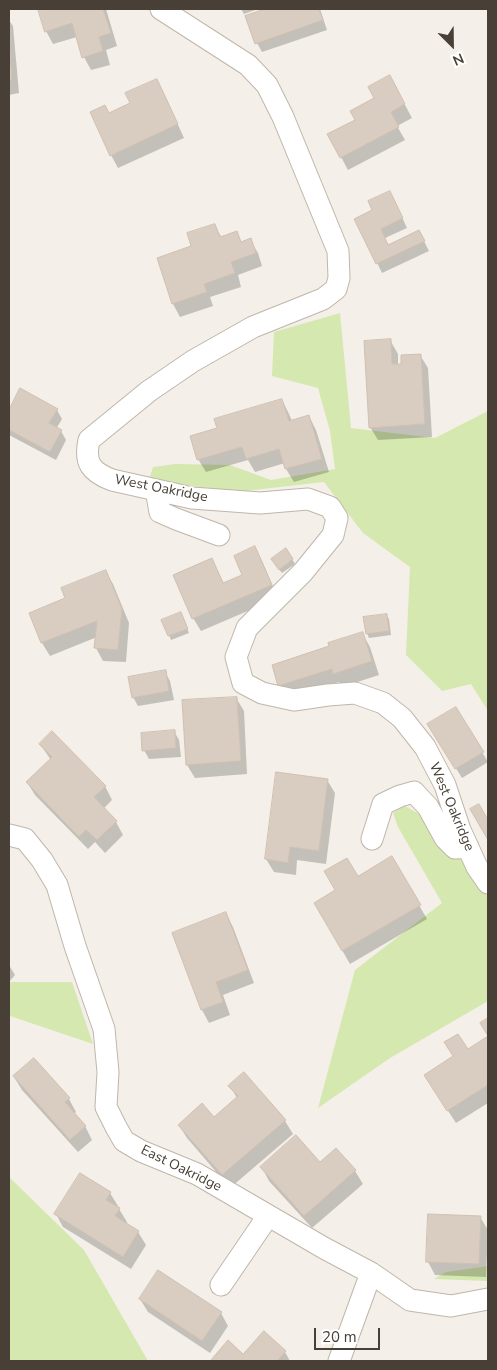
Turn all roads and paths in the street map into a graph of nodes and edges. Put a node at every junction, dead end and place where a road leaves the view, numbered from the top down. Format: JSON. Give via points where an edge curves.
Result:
{"nodes":[{"id":1,"x":161,"y":9,"type":"edge"},
{"id":2,"x":156,"y":490,"type":"junction"},
{"id":3,"x":219,"y":535,"type":"dead end"},
{"id":4,"x":9,"y":835,"type":"edge"},
{"id":5,"x":372,"y":839,"type":"dead end"},
{"id":6,"x":468,"y":848,"type":"junction"},
{"id":7,"x":488,"y":883,"type":"edge"},
{"id":8,"x":268,"y":1216,"type":"junction"},
{"id":9,"x":371,"y":1273,"type":"junction"},
{"id":10,"x":221,"y":1285,"type":"dead end"},
{"id":11,"x":488,"y":1299,"type":"edge"},
{"id":12,"x":339,"y":1361,"type":"edge"}],
"edges":[{"from":1,"to":2,"type":"street","name":"West Oakridge","via":[[248,65],[267,85],[338,251],[339,278],[336,289],[323,299],[254,327],[193,361],[149,391],[89,440],[87,461],[102,476]]},
{"from":2,"to":3,"type":"street","via":[[160,512]]},
{"from":2,"to":6,"type":"street","name":"West Oakridge","via":[[192,498],[260,503],[308,499],[330,507],[337,518],[333,535],[303,572],[246,628],[236,657],[243,683],[262,693],[294,700],[355,693],[383,704],[402,718],[425,747],[445,785]]},
{"from":4,"to":8,"type":"street","name":"East Oakridge","via":[[25,839],[56,885],[104,1029],[108,1072],[106,1107],[124,1141],[197,1174]]},
{"from":5,"to":6,"type":"street","via":[[382,804],[414,792],[428,807],[445,838],[455,848]]},
{"from":6,"to":7,"type":"street","name":"West Oakridge"},
{"from":8,"to":9,"type":"street","name":"East Oakridge"},
{"from":8,"to":10,"type":"street"},
{"from":9,"to":11,"type":"street","name":"East Oakridge","via":[[410,1300],[451,1306]]},
{"from":9,"to":12,"type":"street"}]}
